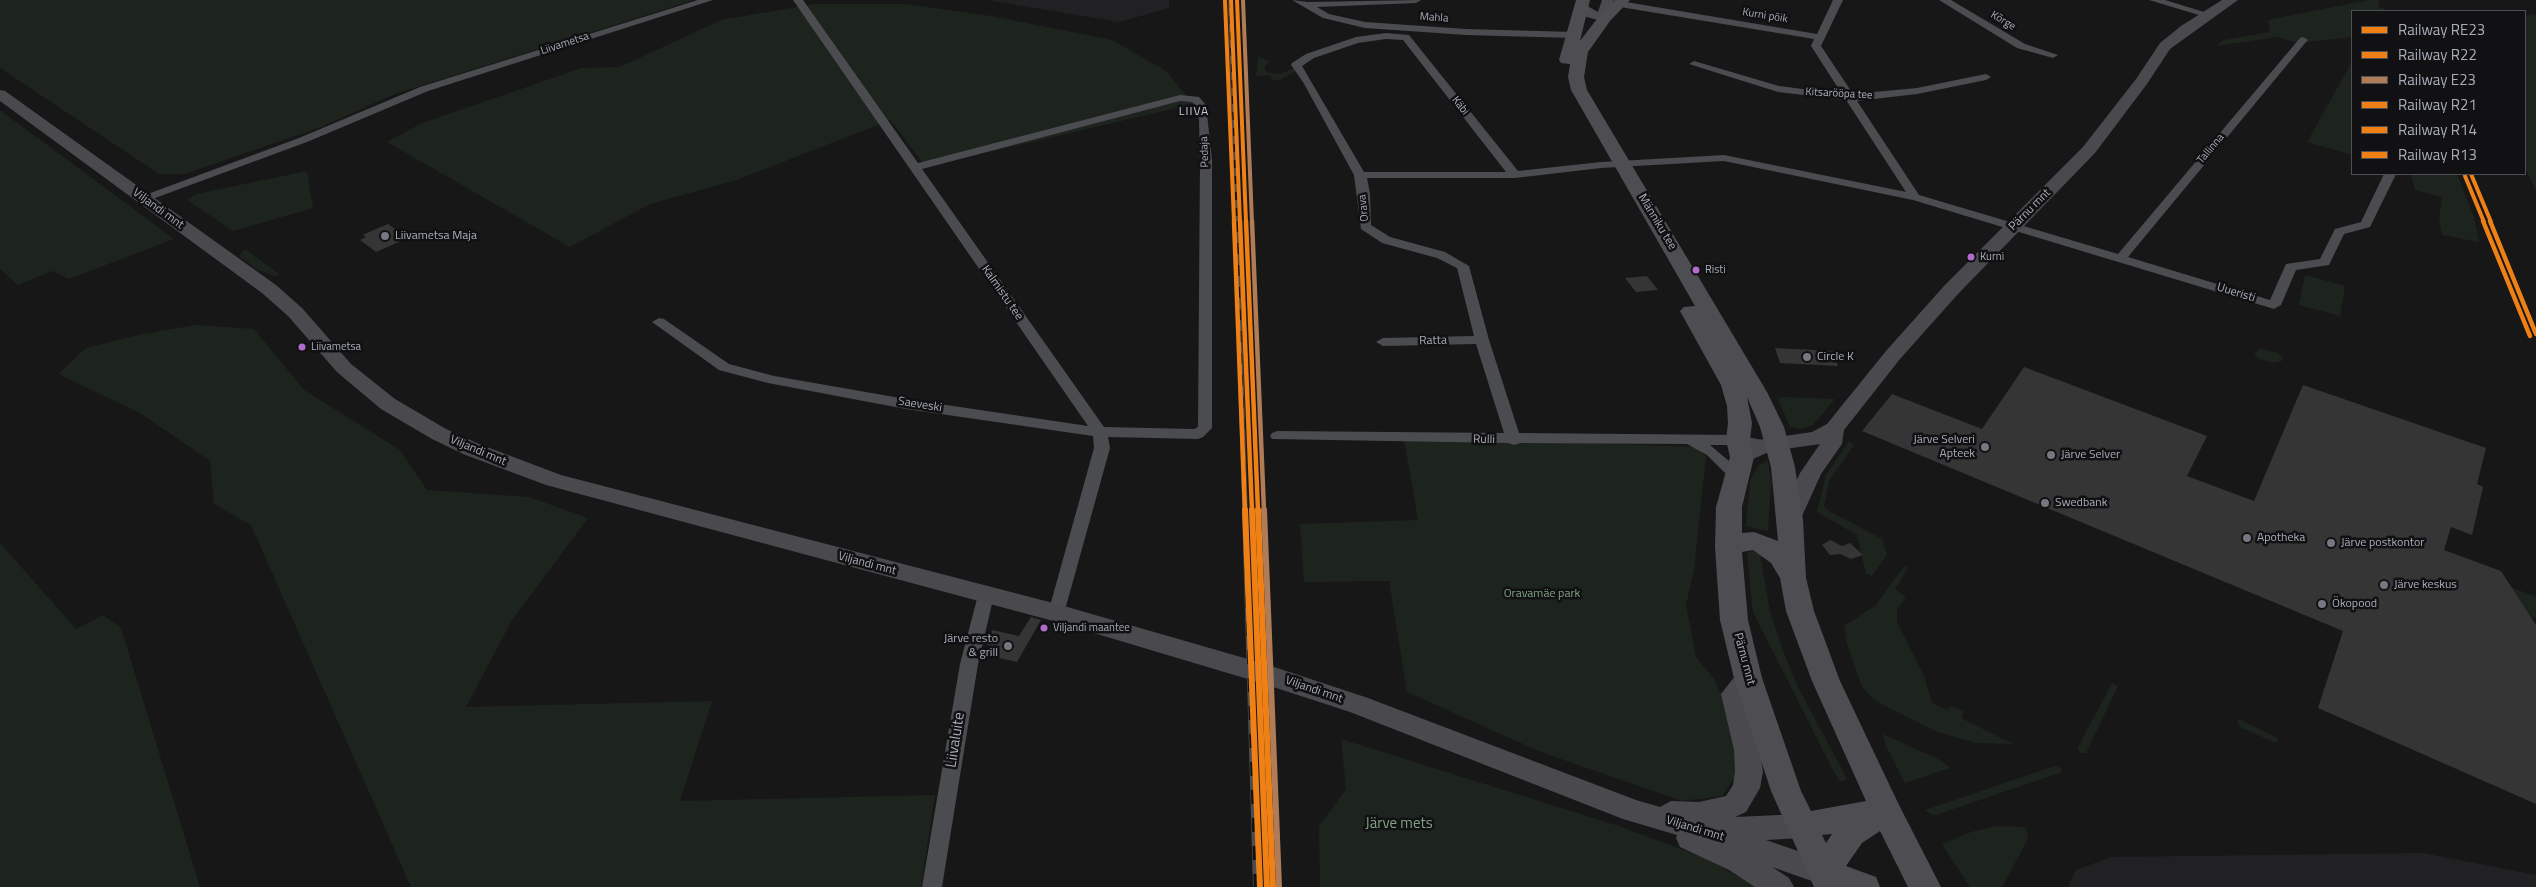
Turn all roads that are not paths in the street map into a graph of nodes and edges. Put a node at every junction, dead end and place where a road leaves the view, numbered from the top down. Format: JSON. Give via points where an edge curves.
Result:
{"nodes":[{"id":1,"x":708,"y":0,"type":"edge"},
{"id":2,"x":798,"y":0,"type":"edge"},
{"id":3,"x":1416,"y":0,"type":"edge"},
{"id":4,"x":1664,"y":0,"type":"edge"},
{"id":5,"x":1838,"y":0,"type":"edge"},
{"id":6,"x":1944,"y":0,"type":"edge"},
{"id":7,"x":2154,"y":0,"type":"edge"},
{"id":8,"x":2231,"y":0,"type":"edge"},
{"id":9,"x":1301,"y":3,"type":"edge"},
{"id":10,"x":1582,"y":4,"type":"edge"},
{"id":11,"x":1614,"y":5,"type":"edge"},
{"id":12,"x":1650,"y":9,"type":"junction"},
{"id":13,"x":2209,"y":15,"type":"junction"},
{"id":14,"x":1574,"y":35,"type":"junction"},
{"id":15,"x":1406,"y":37,"type":"joint"},
{"id":16,"x":1818,"y":38,"type":"junction"},
{"id":17,"x":2303,"y":40,"type":"dead end"},
{"id":18,"x":2053,"y":55,"type":"dead end"},
{"id":19,"x":1694,"y":64,"type":"dead end"},
{"id":20,"x":1986,"y":77,"type":"dead end"},
{"id":21,"x":0,"y":94,"type":"edge"},
{"id":22,"x":1848,"y":97,"type":"junction"},
{"id":23,"x":1615,"y":164,"type":"junction"},
{"id":24,"x":914,"y":167,"type":"junction"},
{"id":25,"x":1360,"y":175,"type":"junction"},
{"id":26,"x":1514,"y":175,"type":"junction"},
{"id":27,"x":2390,"y":175,"type":"edge"},
{"id":28,"x":1914,"y":197,"type":"junction"},
{"id":29,"x":143,"y":198,"type":"junction"},
{"id":30,"x":2013,"y":226,"type":"junction"},
{"id":31,"x":2120,"y":259,"type":"junction"},
{"id":32,"x":659,"y":322,"type":"dead end"},
{"id":33,"x":1482,"y":340,"type":"junction"},
{"id":34,"x":1383,"y":342,"type":"dead end"},
{"id":35,"x":1834,"y":429,"type":"junction"},
{"id":36,"x":1100,"y":432,"type":"junction"},
{"id":37,"x":1198,"y":434,"type":"joint"},
{"id":38,"x":1277,"y":436,"type":"dead end"},
{"id":39,"x":1514,"y":440,"type":"junction"},
{"id":40,"x":1692,"y":441,"type":"junction"},
{"id":41,"x":1772,"y":445,"type":"junction"},
{"id":42,"x":1739,"y":458,"type":"junction"},
{"id":43,"x":1790,"y":520,"type":"junction"},
{"id":44,"x":1728,"y":547,"type":"junction"},
{"id":45,"x":1793,"y":578,"type":"junction"},
{"id":46,"x":986,"y":595,"type":"junction"},
{"id":47,"x":1057,"y":613,"type":"junction"},
{"id":48,"x":1748,"y":678,"type":"junction"},
{"id":49,"x":1886,"y":810,"type":"junction"},
{"id":50,"x":1633,"y":811,"type":"junction"},
{"id":51,"x":1801,"y":826,"type":"junction"},
{"id":52,"x":1705,"y":831,"type":"junction"},
{"id":53,"x":1827,"y":880,"type":"edge"},
{"id":54,"x":932,"y":887,"type":"edge"},
{"id":55,"x":1779,"y":887,"type":"edge"},
{"id":56,"x":1864,"y":887,"type":"edge"},
{"id":57,"x":1925,"y":887,"type":"edge"}],
"edges":[{"from":1,"to":29,"type":"street","name":"Liivametsa","via":[[424,89],[303,140]]},
{"from":2,"to":24,"type":"street","name":"Kalmistu tee"},
{"from":3,"to":9,"type":"street"},
{"from":4,"to":12,"type":"street"},
{"from":5,"to":16,"type":"street"},
{"from":6,"to":18,"type":"street","name":"Kõrge","via":[[2020,46]]},
{"from":7,"to":13,"type":"street"},
{"from":8,"to":13,"type":"main road","name":"Pärnu mnt"},
{"from":9,"to":14,"type":"street","name":"Mahla","via":[[1346,22],[1365,25]]},
{"from":10,"to":11,"type":"street","via":[[1593,16]]},
{"from":10,"to":14,"type":"highway","name":"Männiku tee"},
{"from":11,"to":12,"type":"street","name":"Kurni põik"},
{"from":11,"to":23,"type":"highway","name":"Männiku tee","via":[[1580,52],[1576,77]]},
{"from":12,"to":16,"type":"street","name":"Kurni põik"},
{"from":13,"to":30,"type":"main road","name":"Pärnu mnt","via":[[2165,46],[2090,150]]},
{"from":14,"to":23,"type":"highway","name":"Männiku tee","via":[[1564,76],[1567,87]]},
{"from":15,"to":25,"type":"street","name":"Orava","via":[[1356,40],[1310,56],[1296,65]]},
{"from":15,"to":26,"type":"street","name":"Käbi"},
{"from":16,"to":22,"type":"street","via":[[1816,46]]},
{"from":17,"to":31,"type":"street","name":"Tallinna"},
{"from":19,"to":22,"type":"street","name":"Kitsarööpa tee","via":[[1778,89]]},
{"from":20,"to":22,"type":"street","name":"Kitsarööpa tee","via":[[1904,93]]},
{"from":21,"to":29,"type":"main road","name":"Viljandi mnt"},
{"from":22,"to":28,"type":"street"},
{"from":23,"to":26,"type":"street"},
{"from":23,"to":28,"type":"street","via":[[1724,158]]},
{"from":23,"to":41,"type":"highway","name":"Männiku tee","via":[[1685,269],[1756,392]]},
{"from":23,"to":42,"type":"highway","name":"Männiku tee","via":[[1732,385],[1740,423]]},
{"from":24,"to":36,"type":"street","name":"Kalmistu tee"},
{"from":24,"to":37,"type":"street","name":"Pedaja","via":[[1180,98],[1195,99],[1201,105],[1204,120],[1206,163],[1205,428]]},
{"from":25,"to":26,"type":"street"},
{"from":25,"to":33,"type":"street","name":"Orava","via":[[1365,226],[1376,236],[1441,255],[1464,266]]},
{"from":27,"to":31,"type":"street","name":"Uueristi","via":[[2366,224],[2339,232],[2325,262],[2291,267],[2274,304]]},
{"from":28,"to":30,"type":"street"},
{"from":29,"to":46,"type":"main road","name":"Viljandi mnt","via":[[269,289],[295,312],[344,368],[388,404],[463,446],[554,480]]},
{"from":30,"to":31,"type":"street","name":"Uueristi"},
{"from":30,"to":35,"type":"main road","name":"Pärnu mnt","via":[[1893,355]]},
{"from":32,"to":36,"type":"street","name":"Saeveski","via":[[724,368],[906,404]]},
{"from":33,"to":34,"type":"street","name":"Ratta"},
{"from":33,"to":39,"type":"street","name":"Orava"},
{"from":35,"to":41,"type":"main road","name":"Pärnu mnt","via":[[1810,440]]},
{"from":35,"to":43,"type":"main road","name":"Pärnu mnt","via":[[1831,444],[1812,473]]},
{"from":36,"to":37,"type":"street","name":"Saeveski"},
{"from":36,"to":47,"type":"street","via":[[1102,448]]},
{"from":38,"to":39,"type":"street","name":"Rulli"},
{"from":39,"to":40,"type":"street","name":"Rulli"},
{"from":40,"to":42,"type":"street","name":"Rulli"},
{"from":40,"to":42,"type":"street","name":"Rulli","via":[[1712,452]]},
{"from":41,"to":42,"type":"main road","name":"Pärnu mnt"},
{"from":41,"to":43,"type":"highway"},
{"from":42,"to":44,"type":"highway","name":"Pärnu mnt","via":[[1729,507]]},
{"from":43,"to":45,"type":"highway"},
{"from":44,"to":45,"type":"highway","via":[[1754,541],[1766,545],[1780,557]]},
{"from":44,"to":48,"type":"highway","name":"Pärnu mnt","via":[[1734,620]]},
{"from":45,"to":49,"type":"highway","via":[[1800,611],[1826,681]]},
{"from":46,"to":47,"type":"main road","name":"Viljandi mnt"},
{"from":46,"to":54,"type":"street","name":"Liivaluite","via":[[969,664]]},
{"from":47,"to":50,"type":"main road","name":"Viljandi mnt","via":[[1359,705]]},
{"from":48,"to":50,"type":"main road","via":[[1734,694],[1749,772],[1746,788],[1736,804],[1720,811],[1699,814]]},
{"from":48,"to":51,"type":"highway","name":"Pärnu mnt"},
{"from":49,"to":51,"type":"highway"},
{"from":49,"to":53,"type":"highway","via":[[1851,833]]},
{"from":49,"to":57,"type":"highway"},
{"from":50,"to":52,"type":"main road","name":"Viljandi mnt"},
{"from":50,"to":55,"type":"main road","via":[[1739,861]]},
{"from":51,"to":52,"type":"main road"},
{"from":51,"to":53,"type":"highway","name":"Pärnu mnt"},
{"from":52,"to":53,"type":"main road","name":"Viljandi mnt"},
{"from":53,"to":56,"type":"highway"}]}
